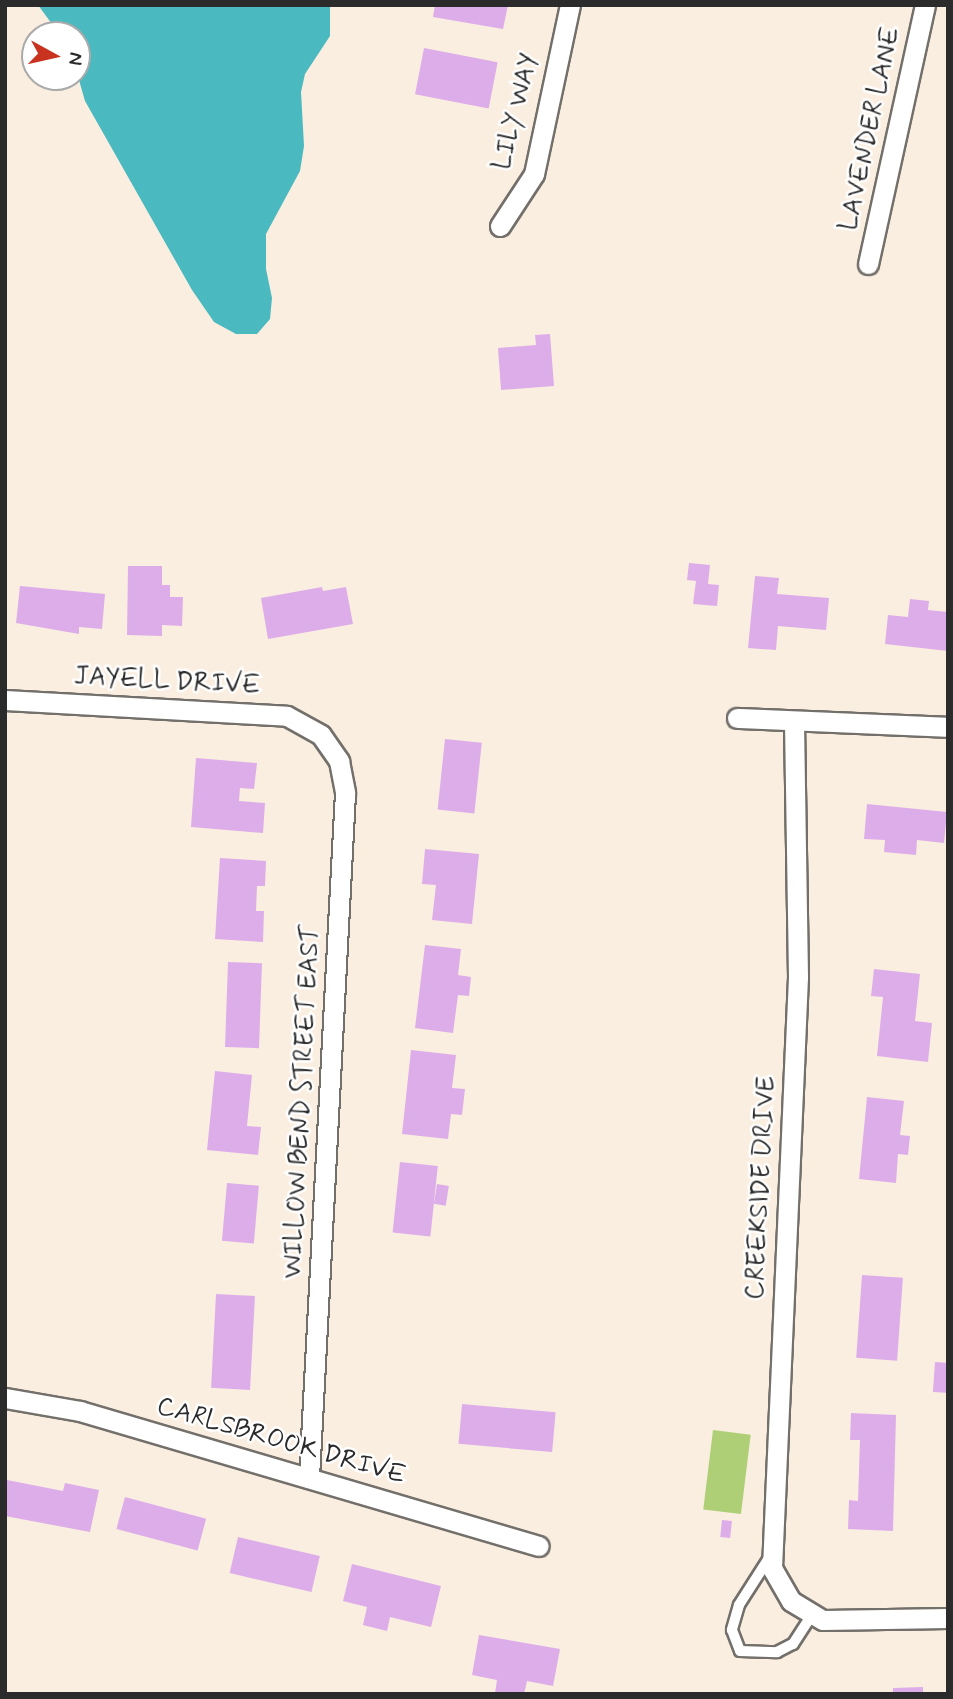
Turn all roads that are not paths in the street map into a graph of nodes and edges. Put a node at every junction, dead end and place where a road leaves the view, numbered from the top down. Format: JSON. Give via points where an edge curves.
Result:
{"nodes":[{"id":1,"x":570,"y":5,"type":"edge"},
{"id":2,"x":925,"y":5,"type":"edge"},
{"id":3,"x":500,"y":226,"type":"dead end"},
{"id":4,"x":868,"y":264,"type":"dead end"},
{"id":5,"x":5,"y":700,"type":"edge"},
{"id":6,"x":737,"y":718,"type":"dead end"},
{"id":7,"x":794,"y":722,"type":"junction"},
{"id":8,"x":948,"y":727,"type":"edge"},
{"id":9,"x":321,"y":735,"type":"joint"},
{"id":10,"x":5,"y":1398,"type":"edge"},
{"id":11,"x":309,"y":1478,"type":"junction"},
{"id":12,"x":539,"y":1546,"type":"dead end"},
{"id":13,"x":771,"y":1555,"type":"junction"},
{"id":14,"x":811,"y":1616,"type":"junction"},
{"id":15,"x":948,"y":1618,"type":"edge"}],
"edges":[{"from":1,"to":3,"type":"street","name":"LILY WAY","via":[[534,174]]},
{"from":2,"to":4,"type":"street","name":"LAVENDER LANE"},
{"from":5,"to":9,"type":"street","name":"JAYELL DRIVE","via":[[274,714],[299,721]]},
{"from":6,"to":7,"type":"street"},
{"from":7,"to":8,"type":"street"},
{"from":7,"to":13,"type":"street","name":"CREEKSIDE DRIVE","via":[[798,977]]},
{"from":9,"to":11,"type":"street","name":"WILLOW BEND STREET EAST","via":[[339,761],[345,793]]},
{"from":10,"to":11,"type":"street","name":"CARLSBROOK DRIVE","via":[[80,1411]]},
{"from":11,"to":12,"type":"street","name":"CARLSBROOK DRIVE"},
{"from":13,"to":14,"type":"street","name":"CREEKSIDE DRIVE","via":[[783,1591]]},
{"from":13,"to":14,"type":"lane","via":[[739,1605],[732,1630],[740,1651],[777,1652],[793,1644]]},
{"from":14,"to":15,"type":"street","name":"CREEKSIDE DRIVE","via":[[836,1622]]}]}
